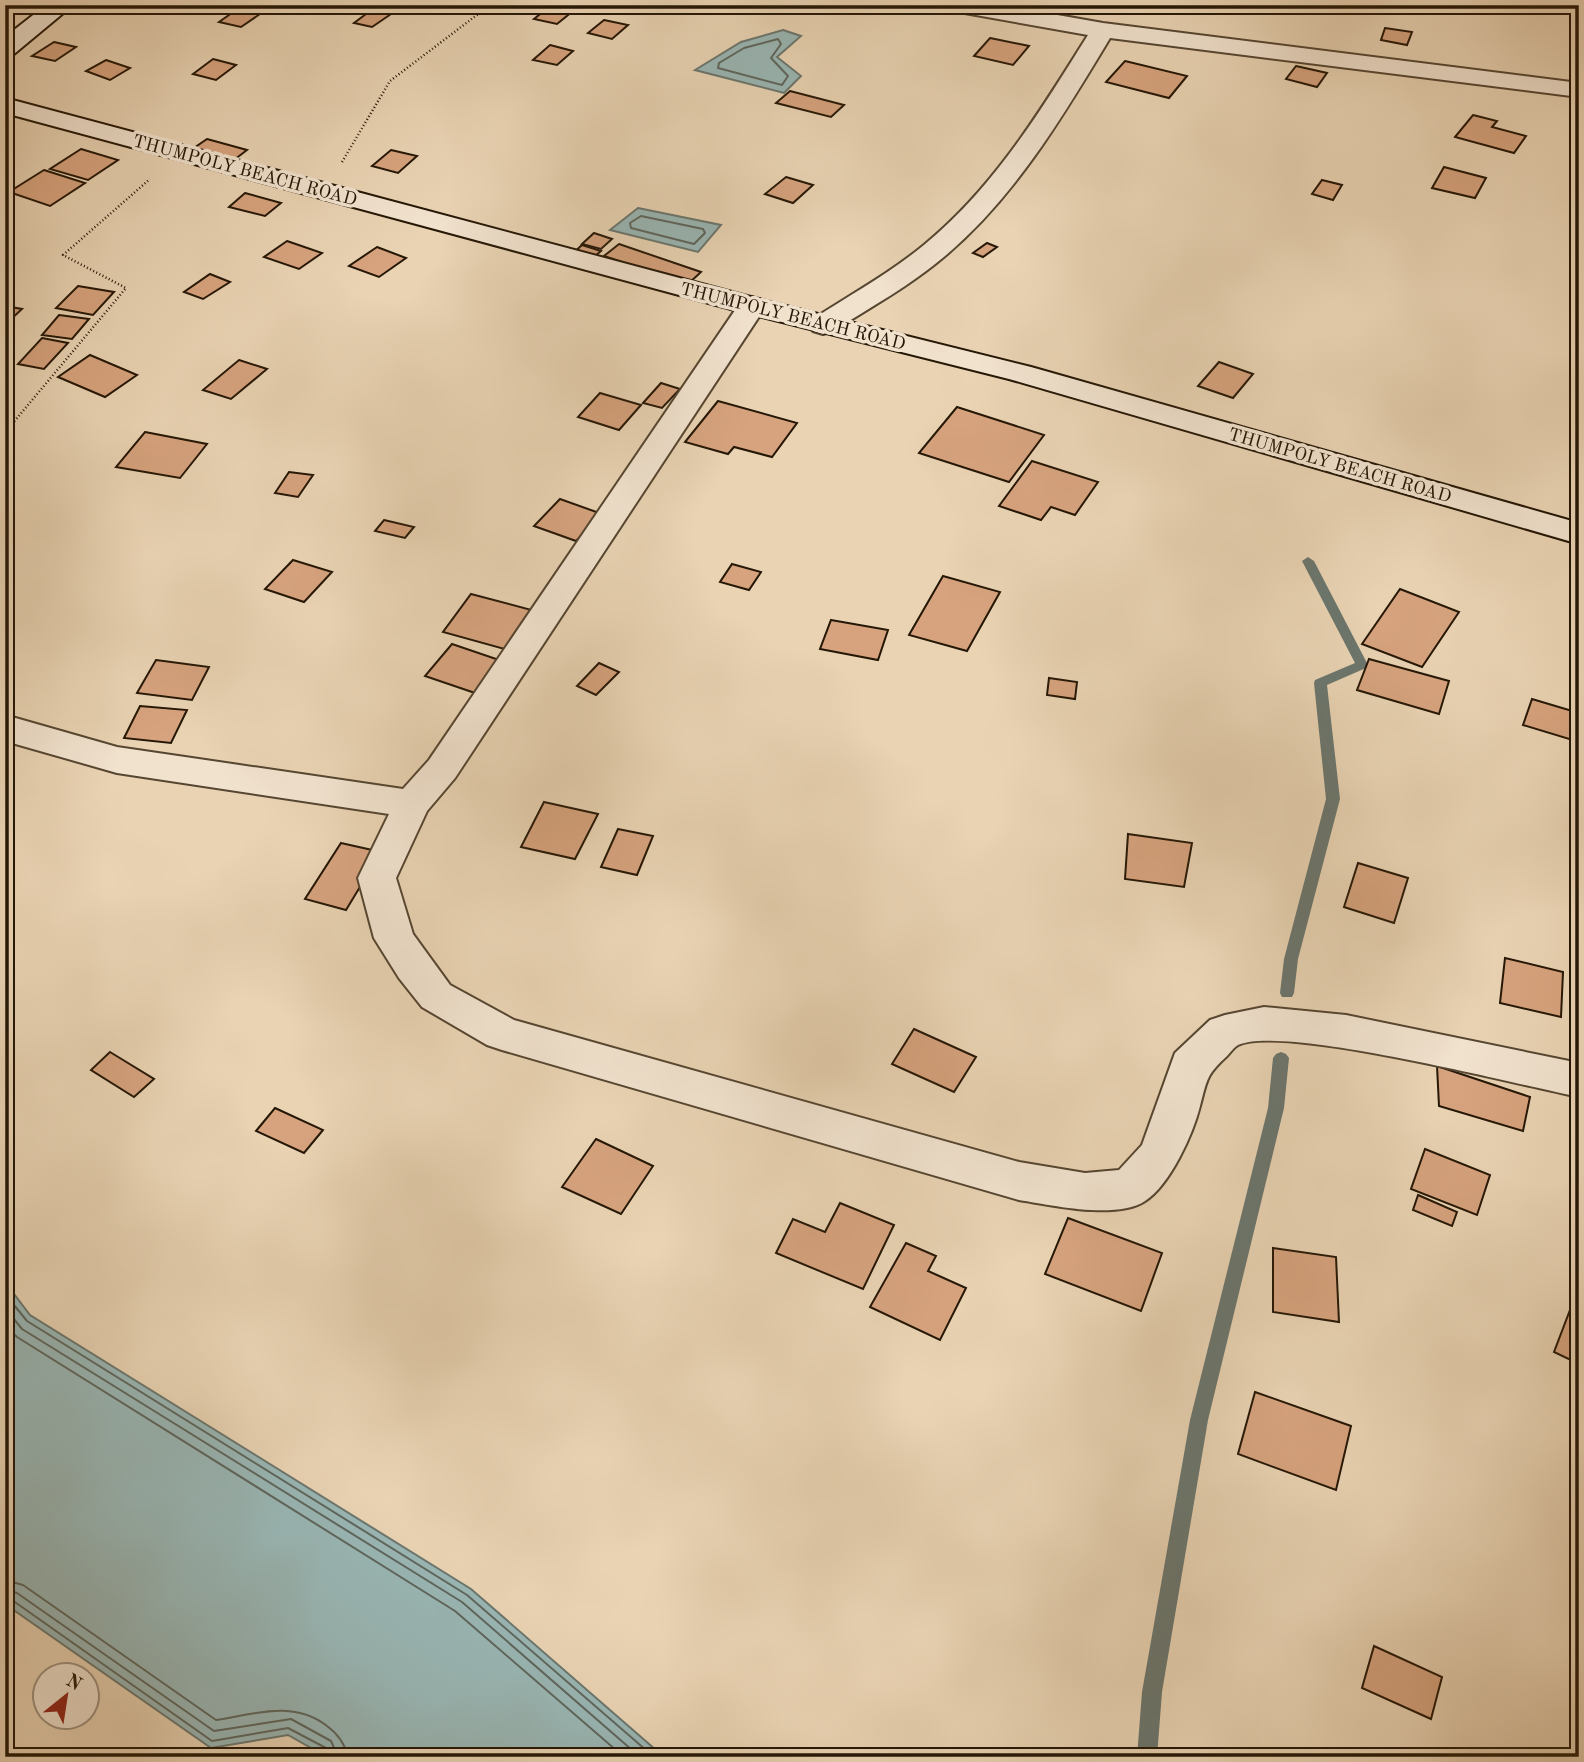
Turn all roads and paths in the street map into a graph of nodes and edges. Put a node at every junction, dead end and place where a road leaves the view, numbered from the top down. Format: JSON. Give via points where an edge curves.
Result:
{"nodes":[{"id":1,"x":61,"y":5,"type":"edge"},
{"id":2,"x":490,"y":5,"type":"edge"},
{"id":3,"x":959,"y":5,"type":"edge"},
{"id":4,"x":1103,"y":30,"type":"junction"},
{"id":5,"x":5,"y":49,"type":"edge"},
{"id":6,"x":1579,"y":90,"type":"edge"},
{"id":7,"x":5,"y":105,"type":"edge"},
{"id":8,"x":179,"y":153,"type":"junction"},
{"id":9,"x":325,"y":191,"type":"junction"},
{"id":10,"x":752,"y":306,"type":"junction"},
{"id":11,"x":823,"y":325,"type":"junction"},
{"id":12,"x":12,"y":424,"type":"dead end"},
{"id":13,"x":1579,"y":534,"type":"edge"},
{"id":14,"x":5,"y":728,"type":"edge"},
{"id":15,"x":412,"y":804,"type":"junction"},
{"id":16,"x":1579,"y":1080,"type":"edge"}],
"edges":[{"from":1,"to":5,"type":"street"},
{"from":2,"to":9,"type":"path","via":[[390,81]]},
{"from":3,"to":4,"type":"street"},
{"from":4,"to":6,"type":"street"},
{"from":4,"to":11,"type":"street","via":[[999,184],[946,241]]},
{"from":7,"to":8,"type":"street","name":"THUMPOLY BEACH ROAD"},
{"from":8,"to":9,"type":"street","name":"THUMPOLY BEACH ROAD"},
{"from":8,"to":12,"type":"path","via":[[63,255],[126,288]]},
{"from":9,"to":10,"type":"street","name":"THUMPOLY BEACH ROAD"},
{"from":10,"to":11,"type":"street","name":"THUMPOLY BEACH ROAD"},
{"from":10,"to":15,"type":"street","via":[[442,769]]},
{"from":11,"to":13,"type":"street","name":"THUMPOLY BEACH ROAD","via":[[1020,373]]},
{"from":14,"to":15,"type":"street","via":[[117,760]]},
{"from":15,"to":16,"type":"street","via":[[377,878],[394,938],[436,996],[502,1033],[1019,1181],[1085,1192],[1130,1188],[1159,1156],[1190,1065],[1225,1032],[1264,1023],[1346,1032]]}]}
